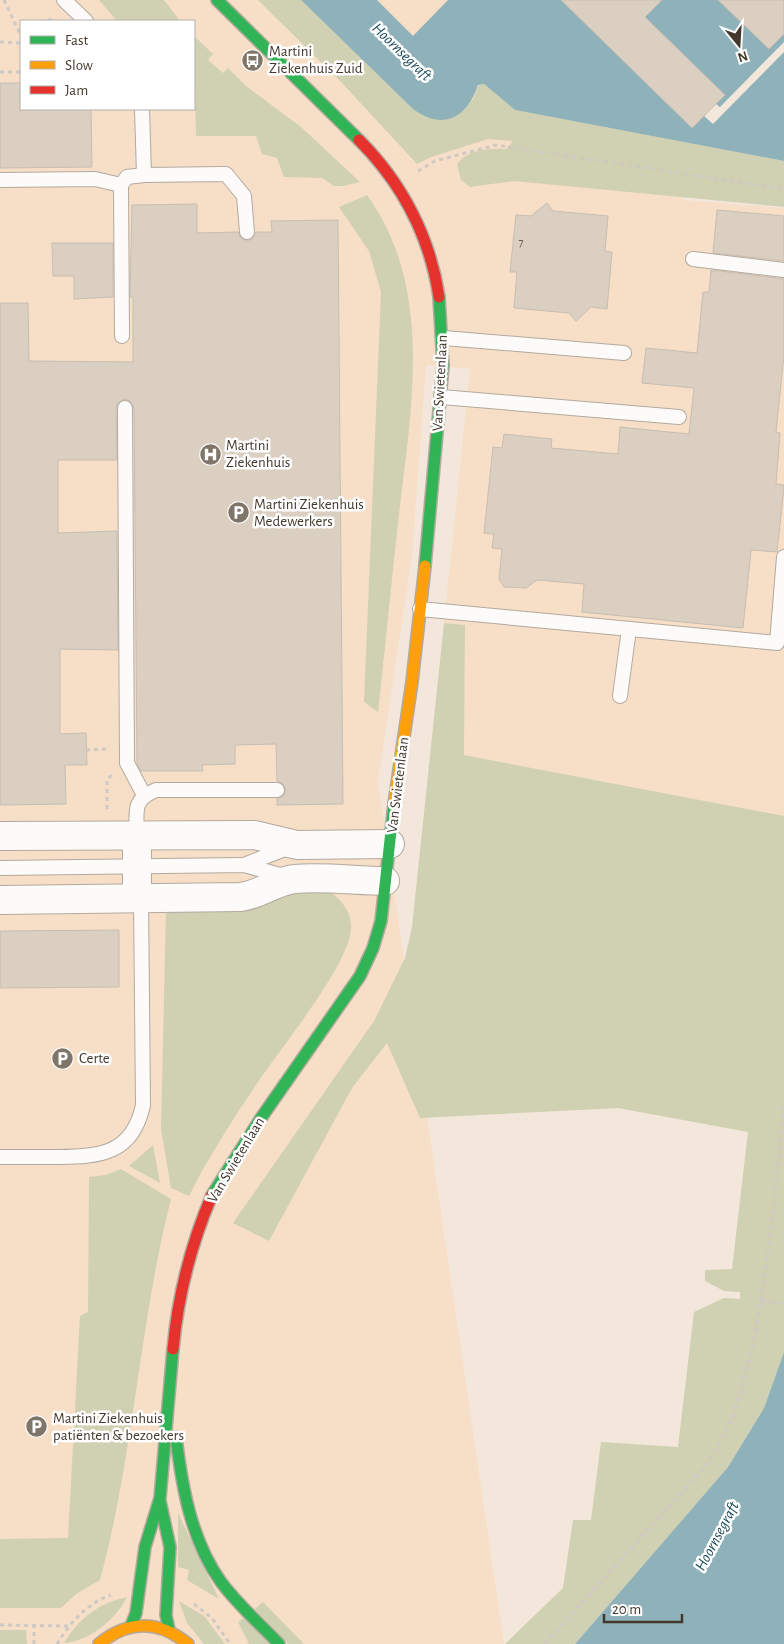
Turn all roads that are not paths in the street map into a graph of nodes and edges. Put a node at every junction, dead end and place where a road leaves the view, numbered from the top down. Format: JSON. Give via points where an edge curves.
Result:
{"nodes":[{"id":1,"x":64,"y":0,"type":"edge"},
{"id":2,"x":218,"y":0,"type":"edge"},
{"id":3,"x":85,"y":20,"type":"edge"},
{"id":4,"x":142,"y":110,"type":"edge"},
{"id":5,"x":144,"y":175,"type":"junction"},
{"id":6,"x":0,"y":180,"type":"edge"},
{"id":7,"x":121,"y":185,"type":"junction"},
{"id":8,"x":247,"y":232,"type":"dead end"},
{"id":9,"x":693,"y":259,"type":"dead end"},
{"id":10,"x":784,"y":270,"type":"edge"},
{"id":11,"x":122,"y":336,"type":"dead end"},
{"id":12,"x":444,"y":338,"type":"junction"},
{"id":13,"x":624,"y":353,"type":"dead end"},
{"id":14,"x":441,"y":397,"type":"junction"},
{"id":15,"x":125,"y":408,"type":"dead end"},
{"id":16,"x":679,"y":417,"type":"dead end"},
{"id":17,"x":784,"y":557,"type":"edge"},
{"id":18,"x":420,"y":609,"type":"junction"},
{"id":19,"x":628,"y":629,"type":"junction"},
{"id":20,"x":620,"y":696,"type":"dead end"},
{"id":21,"x":277,"y":790,"type":"dead end"},
{"id":22,"x":144,"y":795,"type":"junction"},
{"id":23,"x":0,"y":836,"type":"edge"},
{"id":24,"x":137,"y":836,"type":"junction"},
{"id":25,"x":390,"y":844,"type":"junction"},
{"id":26,"x":297,"y":845,"type":"junction"},
{"id":27,"x":244,"y":865,"type":"junction"},
{"id":28,"x":137,"y":866,"type":"junction"},
{"id":29,"x":0,"y":868,"type":"edge"},
{"id":30,"x":295,"y":879,"type":"junction"},
{"id":31,"x":385,"y":881,"type":"junction"},
{"id":32,"x":139,"y":898,"type":"junction"},
{"id":33,"x":0,"y":900,"type":"edge"},
{"id":34,"x":0,"y":1157,"type":"edge"},
{"id":35,"x":169,"y":1379,"type":"junction"},
{"id":36,"x":160,"y":1498,"type":"junction"},
{"id":37,"x":132,"y":1626,"type":"junction"},
{"id":38,"x":169,"y":1630,"type":"junction"},
{"id":39,"x":99,"y":1644,"type":"edge"},
{"id":40,"x":188,"y":1644,"type":"edge"},
{"id":41,"x":279,"y":1644,"type":"edge"}],
"edges":[{"from":1,"to":3,"type":"lane"},
{"from":2,"to":12,"type":"street","name":"Van Swietenlaan","via":[[367,148],[397,185],[417,222],[435,270]]},
{"from":4,"to":5,"type":"lane"},
{"from":5,"to":7,"type":"lane","via":[[127,177]]},
{"from":5,"to":8,"type":"lane","via":[[226,174],[244,196]]},
{"from":6,"to":7,"type":"lane","via":[[95,179]]},
{"from":7,"to":11,"type":"lane"},
{"from":9,"to":10,"type":"lane"},
{"from":12,"to":13,"type":"lane"},
{"from":12,"to":14,"type":"street","name":"Van Swietenlaan"},
{"from":14,"to":16,"type":"lane"},
{"from":14,"to":18,"type":"street","name":"Van Swietenlaan"},
{"from":15,"to":22,"type":"lane","via":[[127,763]]},
{"from":17,"to":19,"type":"lane","via":[[777,644]]},
{"from":18,"to":19,"type":"lane"},
{"from":18,"to":25,"type":"street","name":"Van Swietenlaan"},
{"from":19,"to":20,"type":"lane"},
{"from":21,"to":22,"type":"lane","via":[[156,790]]},
{"from":22,"to":24,"type":"lane","via":[[137,803]]},
{"from":23,"to":24,"type":"street","name":"Van Swietenlaan"},
{"from":24,"to":26,"type":"street","name":"Van Swietenlaan","via":[[255,835]]},
{"from":24,"to":28,"type":"street"},
{"from":25,"to":26,"type":"street","name":"Van Swietenlaan"},
{"from":25,"to":31,"type":"street","name":"Van Swietenlaan"},
{"from":26,"to":27,"type":"lane"},
{"from":27,"to":28,"type":"lane"},
{"from":27,"to":30,"type":"lane"},
{"from":28,"to":29,"type":"lane"},
{"from":28,"to":32,"type":"street"},
{"from":30,"to":31,"type":"street"},
{"from":30,"to":32,"type":"street","via":[[272,885],[251,896]]},
{"from":31,"to":35,"type":"street","name":"Van Swietenlaan","via":[[381,922],[360,976],[213,1192],[196,1233],[184,1276]]},
{"from":32,"to":33,"type":"street"},
{"from":32,"to":34,"type":"lane","via":[[143,1105],[140,1121],[120,1145],[105,1154],[90,1157]]},
{"from":35,"to":36,"type":"street","name":"Van Swietenlaan"},
{"from":35,"to":41,"type":"street","via":[[178,1460],[198,1540],[222,1583]]},
{"from":36,"to":37,"type":"street","name":"Van Swietenlaan","via":[[145,1547]]},
{"from":36,"to":38,"type":"street","name":"Van Swietenlaan","via":[[170,1546],[166,1615]]},
{"from":37,"to":38,"type":"street","via":[[147,1624]]},
{"from":37,"to":39,"type":"street","via":[[117,1630]]},
{"from":38,"to":40,"type":"street"}]}
